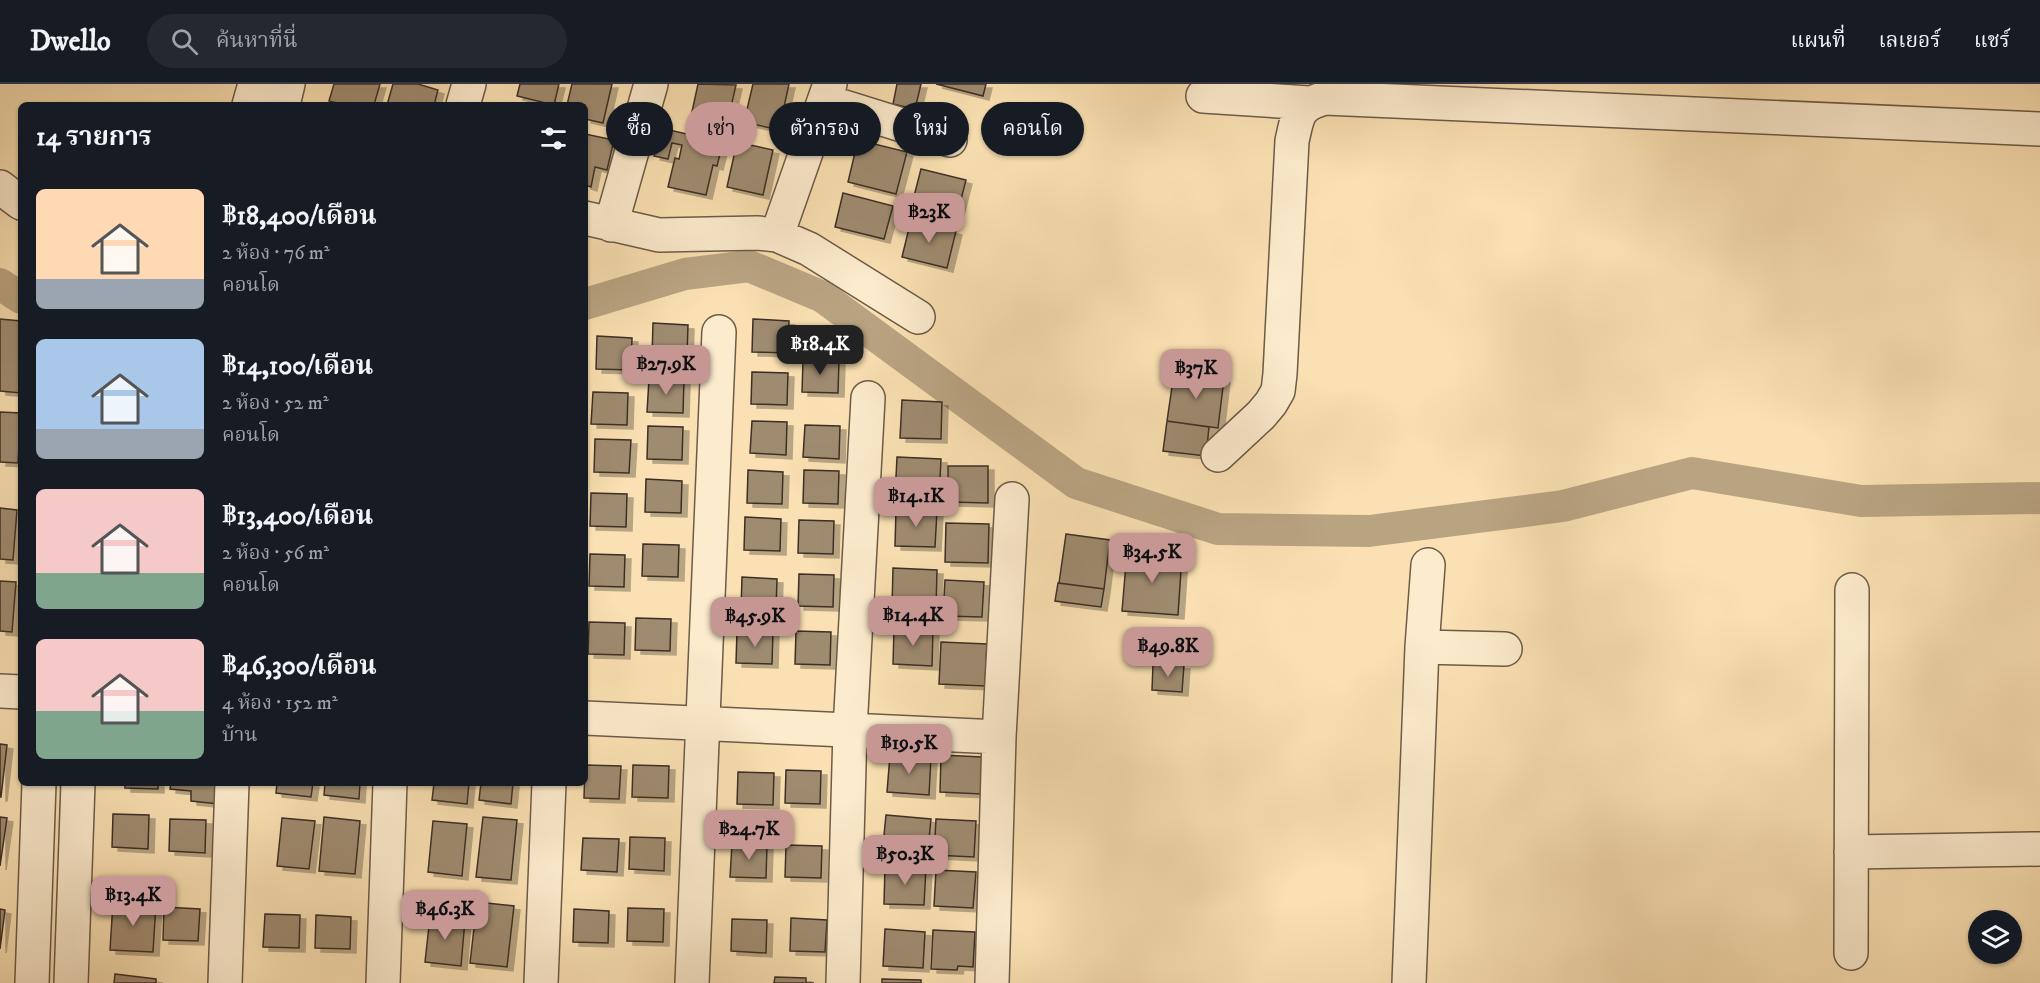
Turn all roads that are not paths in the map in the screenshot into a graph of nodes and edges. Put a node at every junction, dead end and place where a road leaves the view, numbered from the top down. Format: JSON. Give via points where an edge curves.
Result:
{"nodes":[{"id":1,"x":255,"y":84,"type":"edge"},
{"id":2,"x":288,"y":84,"type":"edge"},
{"id":3,"x":469,"y":84,"type":"edge"},
{"id":4,"x":651,"y":84,"type":"edge"},
{"id":5,"x":827,"y":93,"type":"edge"},
{"id":6,"x":1203,"y":96,"type":"dead end"},
{"id":7,"x":250,"y":102,"type":"edge"},
{"id":8,"x":284,"y":102,"type":"edge"},
{"id":9,"x":464,"y":102,"type":"edge"},
{"id":10,"x":1309,"y":103,"type":"junction"},
{"id":11,"x":893,"y":118,"type":"edge"},
{"id":12,"x":2040,"y":129,"type":"edge"},
{"id":13,"x":598,"y":222,"type":"edge"},
{"id":14,"x":777,"y":235,"type":"junction"},
{"id":15,"x":918,"y":317,"type":"dead end"},
{"id":16,"x":719,"y":332,"type":"dead end"},
{"id":17,"x":868,"y":398,"type":"dead end"},
{"id":18,"x":1218,"y":455,"type":"dead end"},
{"id":19,"x":1012,"y":499,"type":"dead end"},
{"id":20,"x":1428,"y":565,"type":"dead end"},
{"id":21,"x":1852,"y":590,"type":"dead end"},
{"id":22,"x":1422,"y":647,"type":"junction"},
{"id":23,"x":1505,"y":649,"type":"dead end"},
{"id":24,"x":0,"y":691,"type":"edge"},
{"id":25,"x":18,"y":692,"type":"edge"},
{"id":26,"x":588,"y":718,"type":"edge"},
{"id":27,"x":703,"y":724,"type":"junction"},
{"id":28,"x":850,"y":730,"type":"junction"},
{"id":29,"x":999,"y":737,"type":"junction"},
{"id":30,"x":39,"y":786,"type":"edge"},
{"id":31,"x":78,"y":786,"type":"edge"},
{"id":32,"x":232,"y":786,"type":"edge"},
{"id":33,"x":390,"y":786,"type":"edge"},
{"id":34,"x":549,"y":786,"type":"edge"},
{"id":35,"x":2040,"y":849,"type":"edge"},
{"id":36,"x":1851,"y":852,"type":"junction"},
{"id":37,"x":1851,"y":953,"type":"dead end"},
{"id":38,"x":32,"y":983,"type":"edge"},
{"id":39,"x":70,"y":983,"type":"edge"},
{"id":40,"x":225,"y":983,"type":"edge"},
{"id":41,"x":383,"y":983,"type":"edge"},
{"id":42,"x":541,"y":983,"type":"edge"},
{"id":43,"x":692,"y":983,"type":"edge"},
{"id":44,"x":843,"y":983,"type":"edge"},
{"id":45,"x":992,"y":983,"type":"edge"},
{"id":46,"x":1410,"y":983,"type":"edge"}],
"edges":[{"from":1,"to":7,"type":"street"},
{"from":2,"to":8,"type":"street"},
{"from":3,"to":9,"type":"street"},
{"from":4,"to":13,"type":"street"},
{"from":5,"to":11,"type":"street"},
{"from":5,"to":14,"type":"street"},
{"from":6,"to":10,"type":"street"},
{"from":10,"to":12,"type":"street","via":[[1325,98]]},
{"from":10,"to":18,"type":"street","via":[[1298,114],[1292,141],[1278,391],[1261,415]]},
{"from":13,"to":14,"type":"street","via":[[659,235]]},
{"from":14,"to":15,"type":"street","via":[[809,249]]},
{"from":16,"to":27,"type":"street"},
{"from":17,"to":28,"type":"street"},
{"from":19,"to":29,"type":"street"},
{"from":20,"to":22,"type":"street"},
{"from":21,"to":36,"type":"street"},
{"from":22,"to":23,"type":"street"},
{"from":22,"to":46,"type":"street"},
{"from":24,"to":25,"type":"street"},
{"from":26,"to":27,"type":"street"},
{"from":27,"to":28,"type":"street"},
{"from":27,"to":43,"type":"street"},
{"from":28,"to":29,"type":"street"},
{"from":28,"to":44,"type":"street"},
{"from":29,"to":45,"type":"street"},
{"from":30,"to":38,"type":"street"},
{"from":31,"to":39,"type":"street"},
{"from":32,"to":40,"type":"street"},
{"from":33,"to":41,"type":"street"},
{"from":34,"to":42,"type":"street"},
{"from":35,"to":36,"type":"street"},
{"from":36,"to":37,"type":"street"}]}
